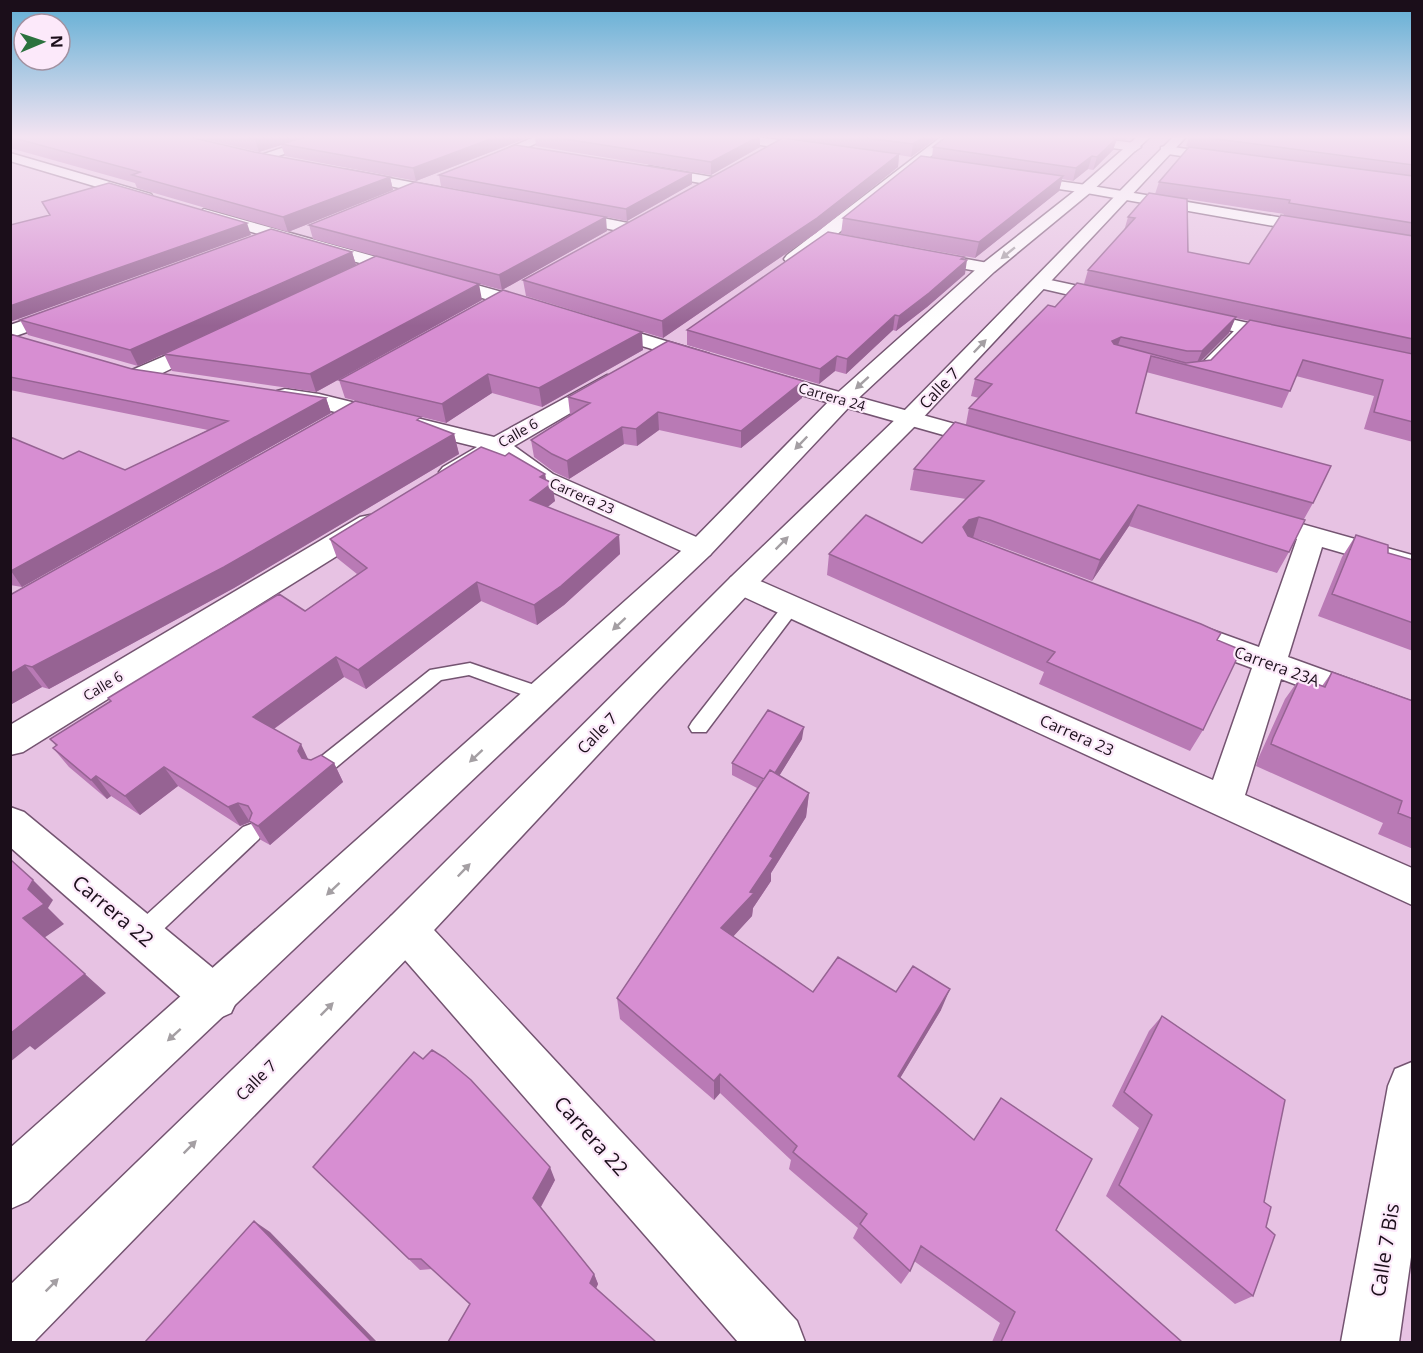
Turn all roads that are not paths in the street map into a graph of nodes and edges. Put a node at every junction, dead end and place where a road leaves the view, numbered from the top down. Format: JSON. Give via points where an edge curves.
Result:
{"nodes":[{"id":1,"x":156,"y":200,"type":"edge"},
{"id":2,"x":877,"y":200,"type":"edge"},
{"id":3,"x":1072,"y":200,"type":"edge"},
{"id":4,"x":1119,"y":200,"type":"edge"},
{"id":5,"x":1154,"y":200,"type":"edge"},
{"id":6,"x":159,"y":201,"type":"edge"},
{"id":7,"x":194,"y":211,"type":"edge"},
{"id":8,"x":547,"y":212,"type":"edge"},
{"id":9,"x":646,"y":217,"type":"edge"},
{"id":10,"x":628,"y":228,"type":"junction"},
{"id":11,"x":312,"y":231,"type":"edge"},
{"id":12,"x":1332,"y":231,"type":"edge"},
{"id":13,"x":282,"y":237,"type":"junction"},
{"id":14,"x":607,"y":239,"type":"edge"},
{"id":15,"x":252,"y":243,"type":"edge"},
{"id":16,"x":906,"y":253,"type":"edge"},
{"id":17,"x":380,"y":263,"type":"junction"},
{"id":18,"x":988,"y":268,"type":"junction"},
{"id":19,"x":774,"y":272,"type":"edge"},
{"id":20,"x":349,"y":278,"type":"edge"},
{"id":21,"x":1041,"y":283,"type":"junction"},
{"id":22,"x":525,"y":286,"type":"edge"},
{"id":23,"x":504,"y":298,"type":"junction"},
{"id":24,"x":87,"y":303,"type":"edge"},
{"id":25,"x":1131,"y":303,"type":"edge"},
{"id":26,"x":483,"y":309,"type":"edge"},
{"id":27,"x":1176,"y":313,"type":"edge"},
{"id":28,"x":558,"y":314,"type":"edge"},
{"id":29,"x":580,"y":321,"type":"edge"},
{"id":30,"x":1243,"y":328,"type":"junction"},
{"id":31,"x":10,"y":332,"type":"edge"},
{"id":32,"x":224,"y":336,"type":"edge"},
{"id":33,"x":1300,"y":340,"type":"edge"},
{"id":34,"x":677,"y":341,"type":"junction"},
{"id":35,"x":722,"y":364,"type":"edge"},
{"id":36,"x":744,"y":371,"type":"edge"},
{"id":37,"x":1179,"y":373,"type":"edge"},
{"id":38,"x":185,"y":382,"type":"edge"},
{"id":39,"x":340,"y":390,"type":"edge"},
{"id":40,"x":263,"y":393,"type":"edge"},
{"id":41,"x":319,"y":401,"type":"junction"},
{"id":42,"x":842,"y":401,"type":"junction"},
{"id":43,"x":357,"y":411,"type":"junction"},
{"id":44,"x":910,"y":418,"type":"junction"},
{"id":45,"x":327,"y":428,"type":"edge"},
{"id":46,"x":496,"y":445,"type":"junction"},
{"id":47,"x":1013,"y":448,"type":"edge"},
{"id":48,"x":436,"y":483,"type":"edge"},
{"id":49,"x":1231,"y":512,"type":"edge"},
{"id":50,"x":385,"y":513,"type":"edge"},
{"id":51,"x":1312,"y":535,"type":"junction"},
{"id":52,"x":700,"y":549,"type":"junction"},
{"id":53,"x":1413,"y":564,"type":"edge"},
{"id":54,"x":741,"y":584,"type":"junction"},
{"id":55,"x":791,"y":607,"type":"junction"},
{"id":56,"x":1171,"y":625,"type":"edge"},
{"id":57,"x":1270,"y":663,"type":"junction"},
{"id":58,"x":543,"y":695,"type":"junction"},
{"id":59,"x":1413,"y":715,"type":"edge"},
{"id":60,"x":699,"y":727,"type":"dead end"},
{"id":61,"x":10,"y":742,"type":"edge"},
{"id":62,"x":320,"y":769,"type":"edge"},
{"id":63,"x":1224,"y":802,"type":"junction"},
{"id":64,"x":10,"y":823,"type":"edge"},
{"id":65,"x":251,"y":833,"type":"edge"},
{"id":66,"x":1413,"y":887,"type":"edge"},
{"id":67,"x":406,"y":930,"type":"junction"},
{"id":68,"x":141,"y":935,"type":"junction"},
{"id":69,"x":215,"y":998,"type":"junction"},
{"id":70,"x":1413,"y":1086,"type":"edge"},
{"id":71,"x":10,"y":1184,"type":"edge"},
{"id":72,"x":10,"y":1326,"type":"edge"},
{"id":73,"x":776,"y":1342,"type":"edge"},
{"id":74,"x":1370,"y":1342,"type":"edge"}],
"edges":[{"from":1,"to":6,"type":"street"},
{"from":2,"to":19,"type":"street","via":[[835,240]]},
{"from":3,"to":18,"type":"street","one_way":true},
{"from":4,"to":21,"type":"street","name":"Calle 7"},
{"from":5,"to":12,"type":"street"},
{"from":7,"to":13,"type":"street"},
{"from":8,"to":10,"type":"street"},
{"from":9,"to":10,"type":"street"},
{"from":10,"to":14,"type":"street"},
{"from":11,"to":13,"type":"street"},
{"from":13,"to":15,"type":"street"},
{"from":13,"to":17,"type":"street"},
{"from":16,"to":18,"type":"street"},
{"from":17,"to":20,"type":"street"},
{"from":17,"to":23,"type":"street"},
{"from":18,"to":42,"type":"street","one_way":true},
{"from":21,"to":25,"type":"street"},
{"from":44,"to":21,"type":"street","name":"Calle 7","one_way":true},
{"from":22,"to":23,"type":"street"},
{"from":23,"to":26,"type":"street"},
{"from":23,"to":28,"type":"street"},
{"from":24,"to":31,"type":"street"},
{"from":27,"to":30,"type":"street"},
{"from":29,"to":34,"type":"street"},
{"from":30,"to":33,"type":"street"},
{"from":30,"to":37,"type":"lane","via":[[1199,373]]},
{"from":32,"to":38,"type":"street","via":[[129,372]]},
{"from":34,"to":35,"type":"street"},
{"from":34,"to":46,"type":"street","name":"Calle 6"},
{"from":36,"to":42,"type":"street","name":"Carrera 24"},
{"from":39,"to":41,"type":"street"},
{"from":40,"to":41,"type":"street","name":"Carrera 23"},
{"from":41,"to":43,"type":"street","name":"Carrera 23"},
{"from":42,"to":44,"type":"street","name":"Carrera 24"},
{"from":42,"to":52,"type":"street","one_way":true},
{"from":43,"to":45,"type":"street"},
{"from":43,"to":46,"type":"street","name":"Carrera 23"},
{"from":44,"to":47,"type":"street","name":"Carrera 24"},
{"from":54,"to":44,"type":"street","name":"Calle 7","one_way":true},
{"from":46,"to":48,"type":"street","name":"Calle 6"},
{"from":46,"to":52,"type":"street","name":"Carrera 23","via":[[544,479]]},
{"from":49,"to":51,"type":"street"},
{"from":50,"to":61,"type":"street","name":"Calle 6"},
{"from":51,"to":53,"type":"street"},
{"from":51,"to":57,"type":"street"},
{"from":52,"to":58,"type":"street","one_way":true},
{"from":54,"to":55,"type":"street","name":"Carrera 23"},
{"from":67,"to":54,"type":"street","name":"Calle 7","one_way":true},
{"from":55,"to":60,"type":"lane"},
{"from":55,"to":63,"type":"street","name":"Carrera 23"},
{"from":56,"to":57,"type":"street","name":"Carrera 23A"},
{"from":57,"to":59,"type":"street","name":"Carrera 23A"},
{"from":57,"to":63,"type":"street"},
{"from":58,"to":62,"type":"lane","via":[[470,669],[436,674]]},
{"from":58,"to":69,"type":"street","one_way":true},
{"from":63,"to":66,"type":"street","name":"Carrera 23"},
{"from":64,"to":68,"type":"street","name":"Carrera 22"},
{"from":65,"to":68,"type":"lane"},
{"from":72,"to":67,"type":"street","name":"Calle 7","one_way":true},
{"from":67,"to":73,"type":"street","name":"Carrera 22"},
{"from":68,"to":69,"type":"street","name":"Carrera 22"},
{"from":69,"to":71,"type":"street","one_way":true},
{"from":70,"to":74,"type":"street","name":"Calle 7 Bis"}]}
